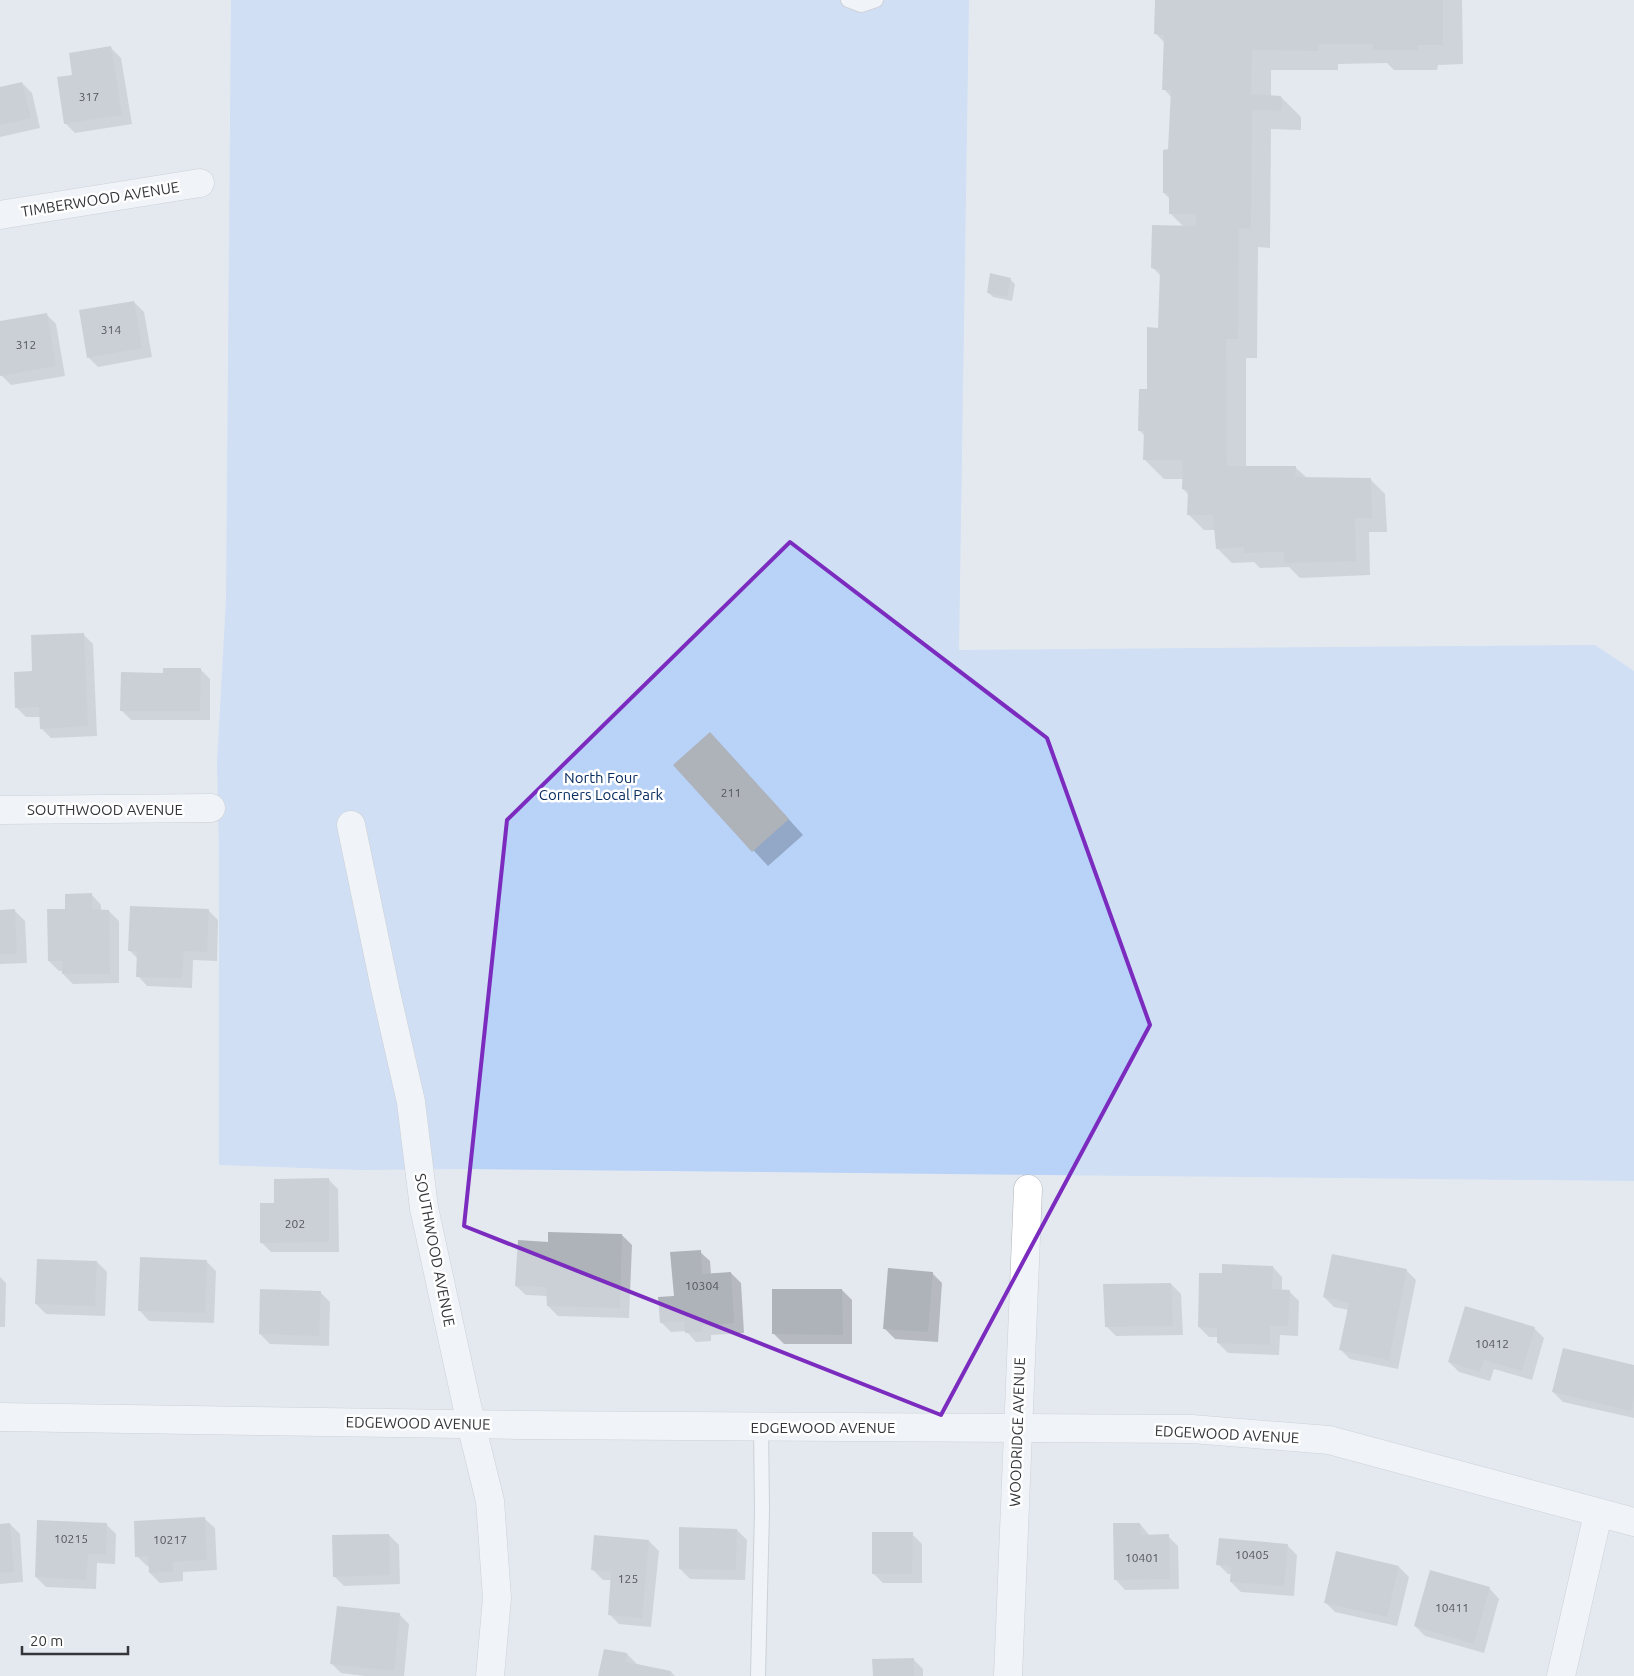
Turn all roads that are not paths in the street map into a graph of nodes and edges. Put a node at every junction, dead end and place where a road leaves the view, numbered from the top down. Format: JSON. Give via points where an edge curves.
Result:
{"nodes":[{"id":1,"x":848,"y":0,"type":"edge"},
{"id":2,"x":876,"y":0,"type":"edge"},
{"id":3,"x":200,"y":183,"type":"dead end"},
{"id":4,"x":0,"y":215,"type":"edge"},
{"id":5,"x":211,"y":808,"type":"dead end"},
{"id":6,"x":0,"y":810,"type":"edge"},
{"id":7,"x":351,"y":825,"type":"dead end"},
{"id":8,"x":1028,"y":1189,"type":"dead end"},
{"id":9,"x":0,"y":1417,"type":"edge"},
{"id":10,"x":471,"y":1424,"type":"junction"},
{"id":11,"x":761,"y":1426,"type":"junction"},
{"id":12,"x":1018,"y":1428,"type":"junction"},
{"id":13,"x":1598,"y":1514,"type":"junction"},
{"id":14,"x":1634,"y":1522,"type":"edge"},
{"id":15,"x":490,"y":1676,"type":"edge"},
{"id":16,"x":758,"y":1676,"type":"edge"},
{"id":17,"x":1008,"y":1676,"type":"edge"},
{"id":18,"x":1561,"y":1676,"type":"edge"}],
"edges":[{"from":1,"to":2,"type":"lane","via":[[861,5]]},
{"from":3,"to":4,"type":"street","name":"TIMBERWOOD AVENUE"},
{"from":5,"to":6,"type":"street","name":"SOUTHWOOD AVENUE"},
{"from":7,"to":10,"type":"street","name":"SOUTHWOOD AVENUE","via":[[411,1102],[424,1208]]},
{"from":8,"to":12,"type":"street","name":"WOODRIDGE AVENUE"},
{"from":9,"to":10,"type":"street","name":"EDGEWOOD AVENUE"},
{"from":10,"to":11,"type":"street","name":"EDGEWOOD AVENUE"},
{"from":10,"to":15,"type":"street","name":"SOUTHWOOD AVENUE","via":[[491,1510],[497,1598]]},
{"from":11,"to":12,"type":"street","name":"EDGEWOOD AVENUE"},
{"from":11,"to":16,"type":"lane"},
{"from":12,"to":13,"type":"street","name":"EDGEWOOD AVENUE","via":[[1192,1429],[1329,1440]]},
{"from":12,"to":17,"type":"street","name":"WOODRIDGE AVENUE"},
{"from":13,"to":14,"type":"street","name":"EDGEWOOD AVENUE"},
{"from":13,"to":18,"type":"street"}]}
